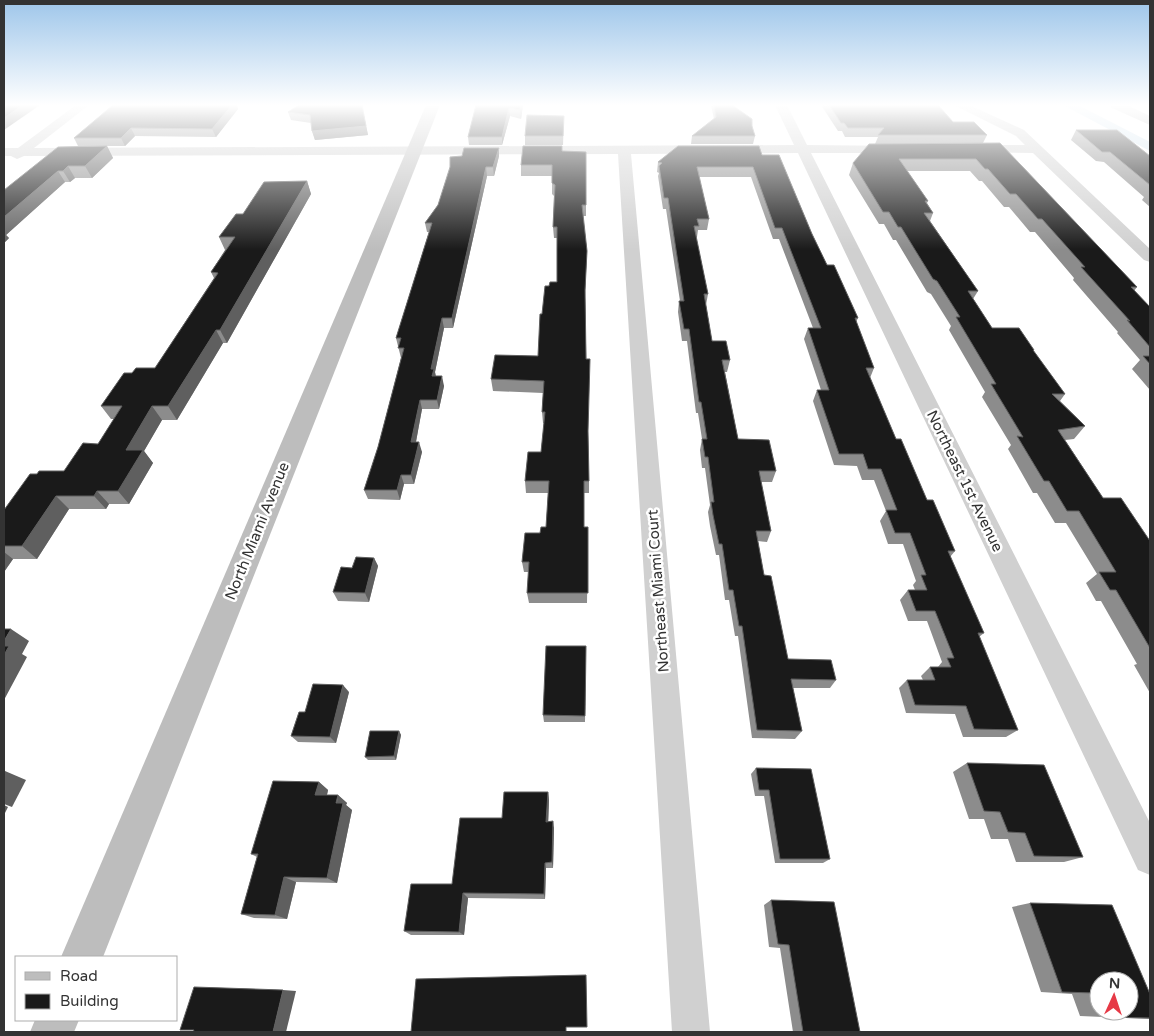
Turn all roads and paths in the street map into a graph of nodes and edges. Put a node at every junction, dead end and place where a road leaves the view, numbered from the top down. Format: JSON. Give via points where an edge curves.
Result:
{"nodes":[{"id":1,"x":19,"y":153,"type":"edge"},
{"id":2,"x":413,"y":153,"type":"edge"},
{"id":3,"x":624,"y":153,"type":"edge"},
{"id":4,"x":805,"y":153,"type":"edge"},
{"id":5,"x":1043,"y":153,"type":"edge"},
{"id":6,"x":4,"y":165,"type":"edge"},
{"id":7,"x":1150,"y":257,"type":"edge"},
{"id":8,"x":1150,"y":858,"type":"edge"},
{"id":9,"x":82,"y":956,"type":"edge"},
{"id":10,"x":691,"y":1032,"type":"edge"}],
"edges":[{"from":1,"to":6,"type":"street"},
{"from":2,"to":9,"type":"street","name":"North Miami Avenue"},
{"from":3,"to":10,"type":"street","name":"Northeast Miami Court"},
{"from":4,"to":8,"type":"street","name":"Northeast 1st Avenue"},
{"from":5,"to":7,"type":"street"}]}
